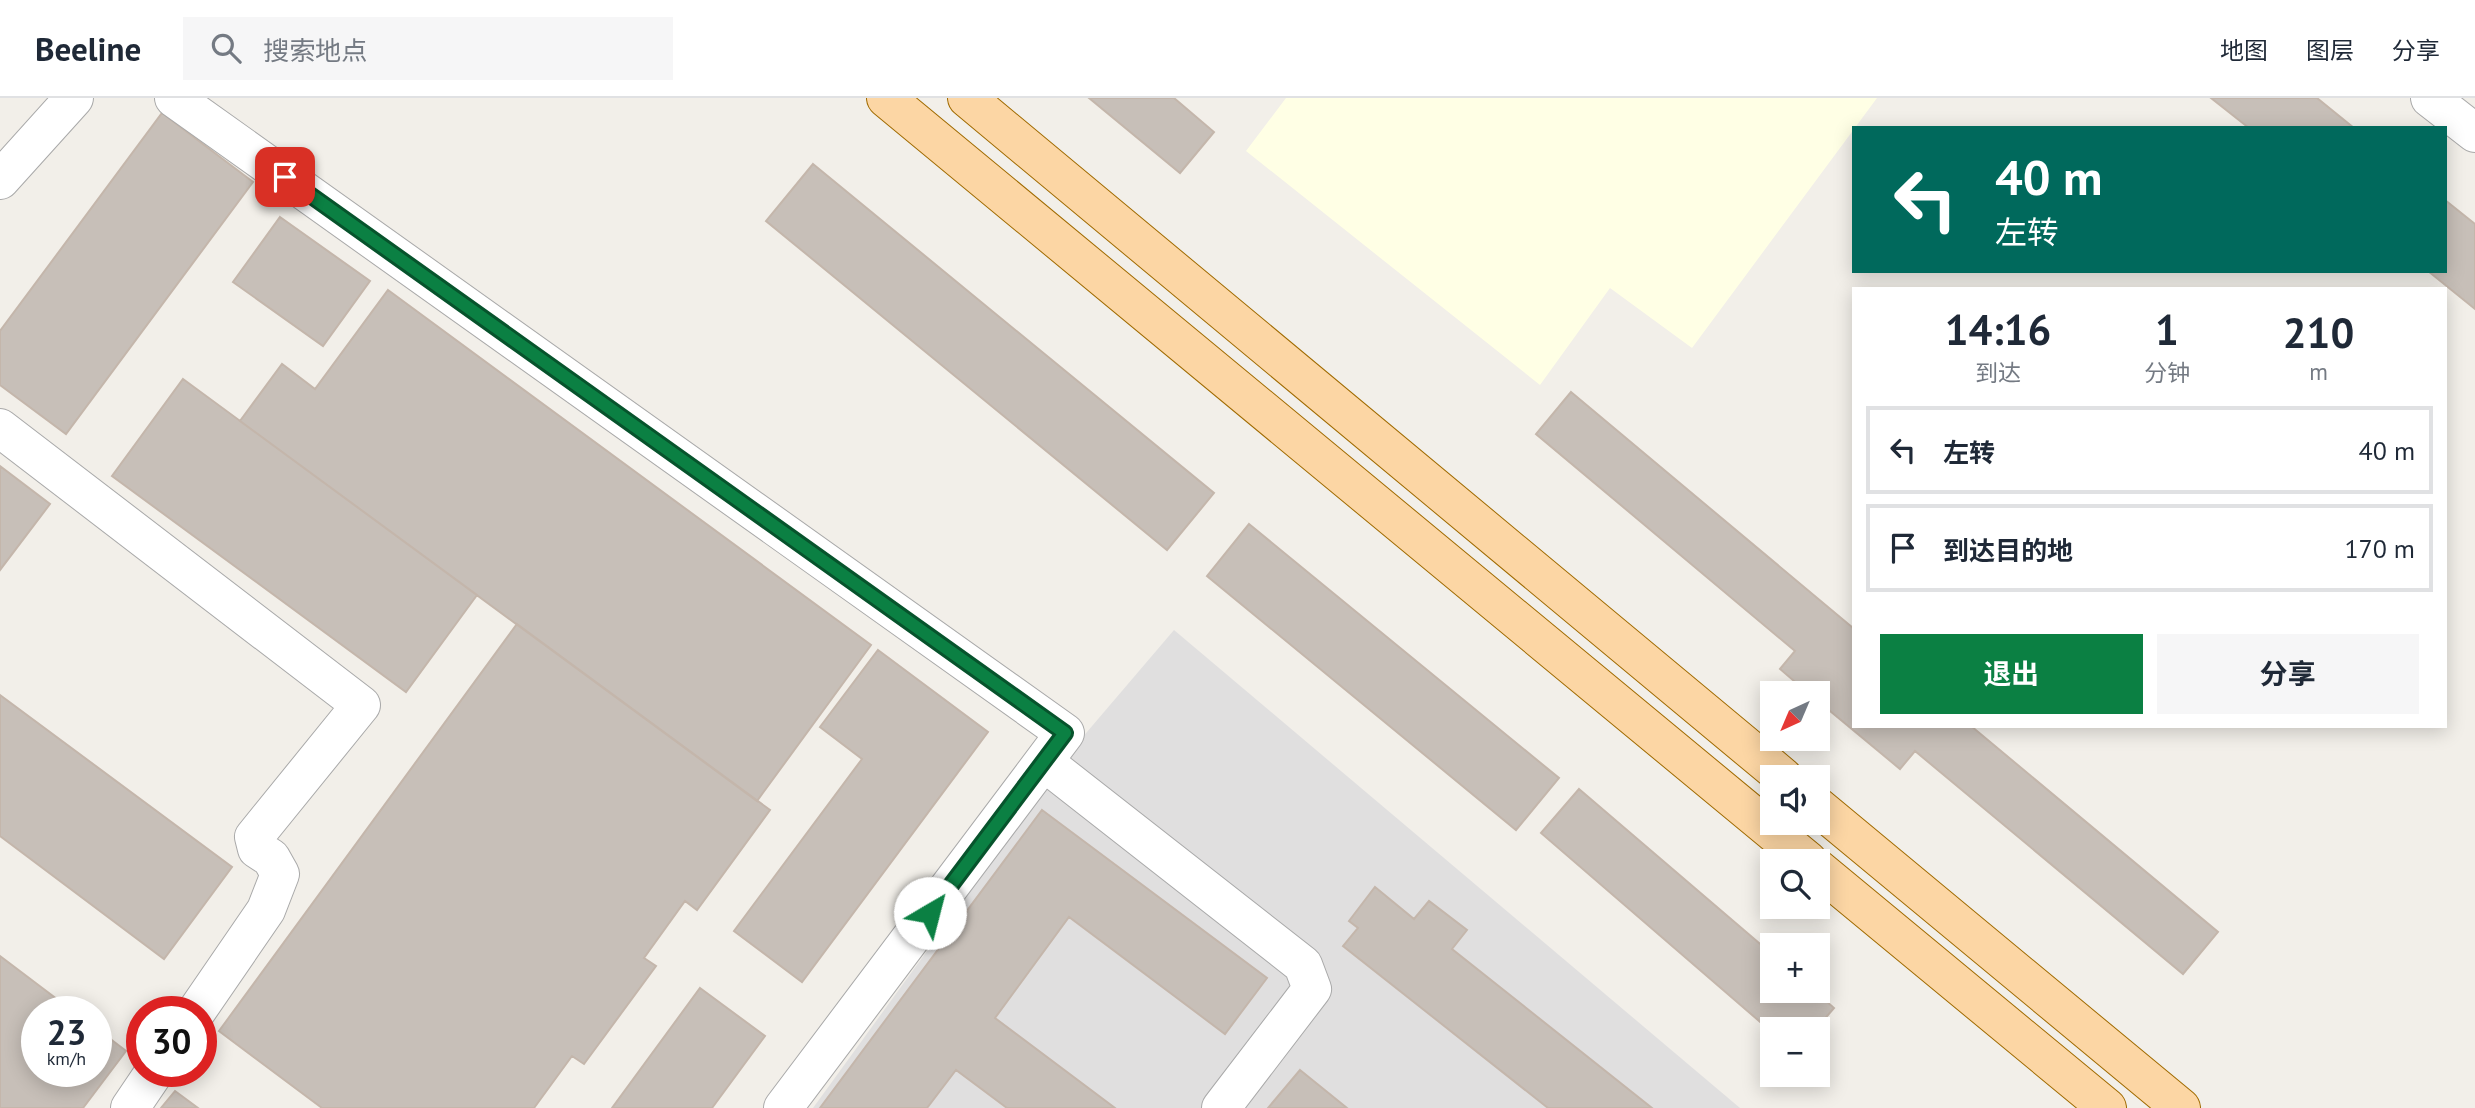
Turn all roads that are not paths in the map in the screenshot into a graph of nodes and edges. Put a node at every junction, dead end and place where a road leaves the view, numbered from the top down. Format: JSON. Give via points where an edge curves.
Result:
{"nodes":[{"id":1,"x":74,"y":98,"type":"edge"},
{"id":2,"x":174,"y":98,"type":"edge"},
{"id":3,"x":886,"y":98,"type":"edge"},
{"id":4,"x":967,"y":98,"type":"edge"},
{"id":5,"x":2430,"y":98,"type":"edge"},
{"id":6,"x":2475,"y":133,"type":"edge"},
{"id":7,"x":0,"y":180,"type":"edge"},
{"id":8,"x":0,"y":428,"type":"edge"},
{"id":9,"x":1044,"y":762,"type":"junction"},
{"id":10,"x":1769,"y":765,"type":"edge"},
{"id":11,"x":1830,"y":817,"type":"edge"},
{"id":12,"x":1793,"y":849,"type":"edge"},
{"id":13,"x":1830,"y":879,"type":"edge"},
{"id":14,"x":207,"y":996,"type":"edge"},
{"id":15,"x":144,"y":1087,"type":"edge"},
{"id":16,"x":130,"y":1108,"type":"edge"},
{"id":17,"x":783,"y":1108,"type":"edge"},
{"id":18,"x":1221,"y":1108,"type":"edge"},
{"id":19,"x":2107,"y":1108,"type":"edge"},
{"id":20,"x":2180,"y":1108,"type":"edge"}],
"edges":[{"from":1,"to":7,"type":"street"},
{"from":2,"to":9,"type":"street","via":[[1065,733]]},
{"from":3,"to":12,"type":"main road"},
{"from":4,"to":10,"type":"main road"},
{"from":5,"to":6,"type":"street"},
{"from":8,"to":14,"type":"street","via":[[361,705],[254,837],[257,849],[271,859],[280,874],[266,910]]},
{"from":9,"to":17,"type":"street"},
{"from":9,"to":18,"type":"street","via":[[1303,965],[1312,989]]},
{"from":11,"to":20,"type":"main road"},
{"from":13,"to":19,"type":"main road"},
{"from":15,"to":16,"type":"street"}]}
